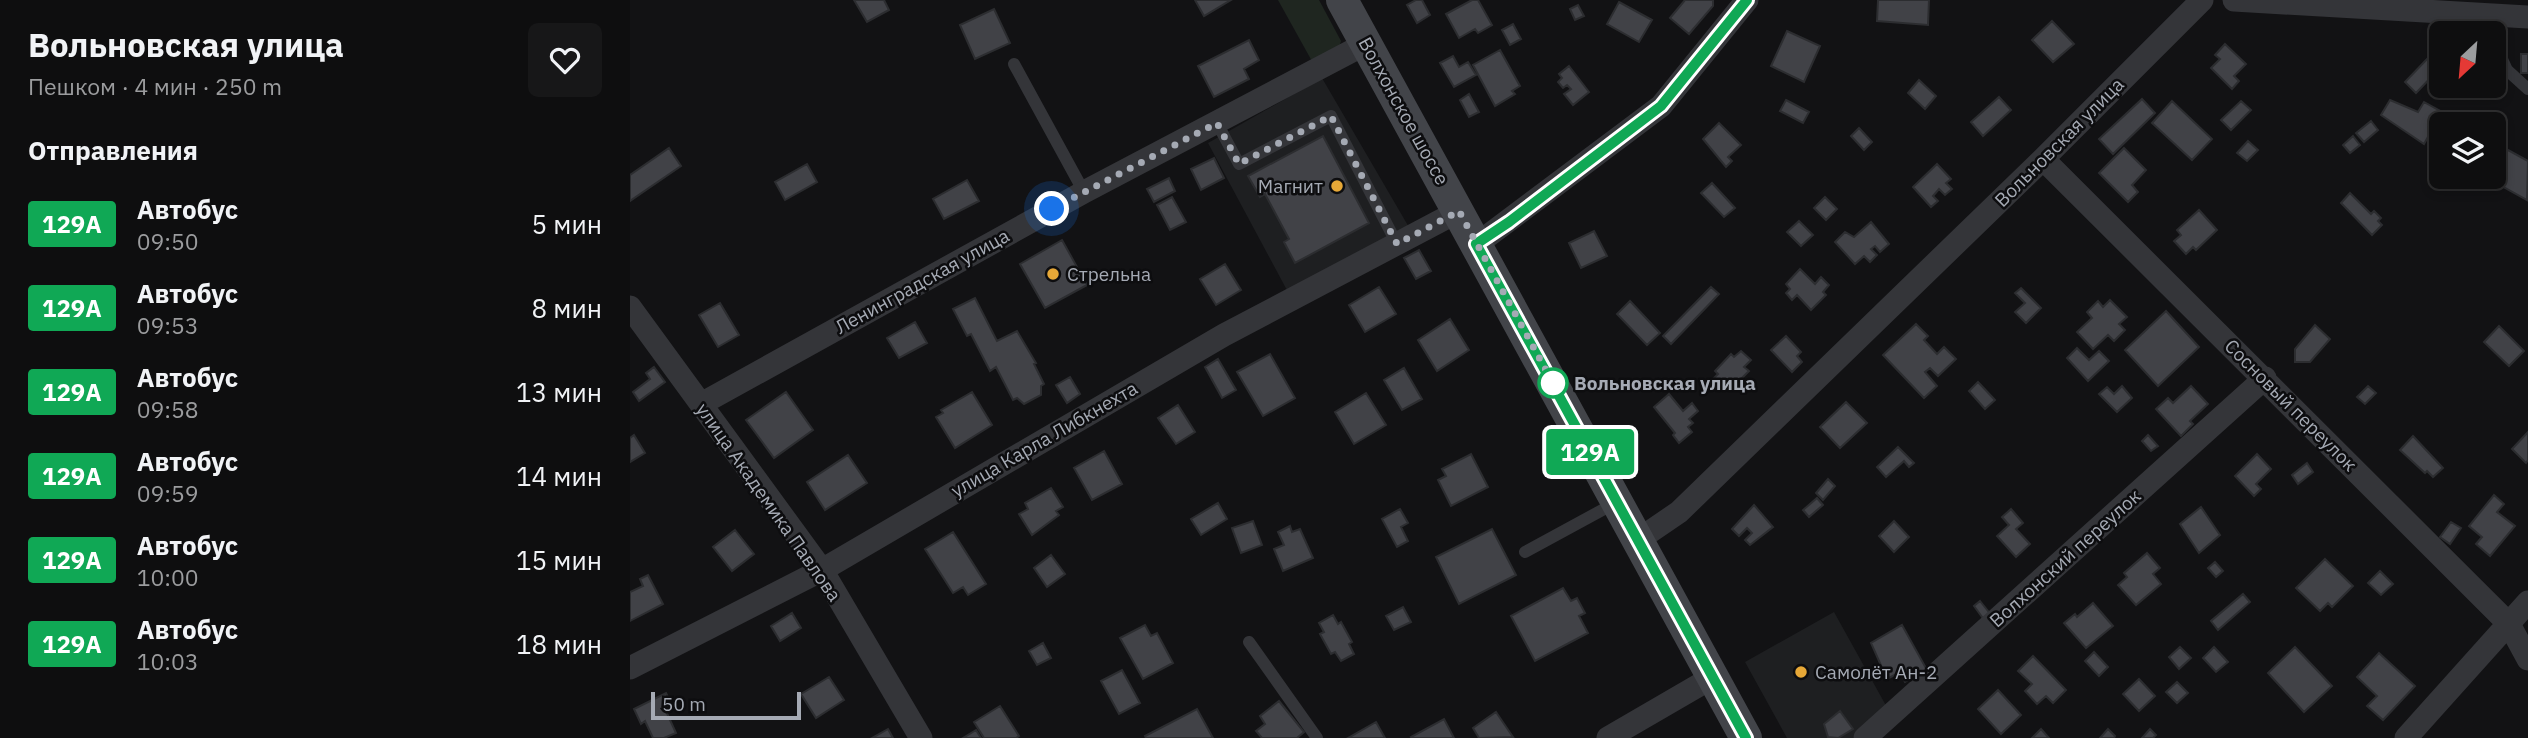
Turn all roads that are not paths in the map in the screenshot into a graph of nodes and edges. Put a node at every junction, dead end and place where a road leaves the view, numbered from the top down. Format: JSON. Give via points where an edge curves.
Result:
{"nodes":[{"id":1,"x":1342,"y":0,"type":"edge"},
{"id":2,"x":1747,"y":0,"type":"edge"},
{"id":3,"x":2202,"y":0,"type":"edge"},
{"id":4,"x":2234,"y":0,"type":"edge"},
{"id":5,"x":2528,"y":17,"type":"edge"},
{"id":6,"x":2454,"y":21,"type":"edge"},
{"id":7,"x":2503,"y":21,"type":"edge"},
{"id":8,"x":1367,"y":43,"type":"junction"},
{"id":9,"x":1014,"y":64,"type":"dead end"},
{"id":10,"x":2506,"y":68,"type":"edge"},
{"id":11,"x":2528,"y":89,"type":"edge"},
{"id":12,"x":1217,"y":123,"type":"junction"},
{"id":13,"x":2043,"y":159,"type":"junction"},
{"id":14,"x":1084,"y":192,"type":"junction"},
{"id":15,"x":1459,"y":211,"type":"junction"},
{"id":16,"x":1397,"y":244,"type":"junction"},
{"id":17,"x":1476,"y":244,"type":"junction"},
{"id":18,"x":630,"y":307,"type":"edge"},
{"id":19,"x":2265,"y":377,"type":"junction"},
{"id":20,"x":701,"y":404,"type":"junction"},
{"id":21,"x":1617,"y":502,"type":"junction"},
{"id":22,"x":1639,"y":540,"type":"junction"},
{"id":23,"x":1525,"y":552,"type":"dead end"},
{"id":24,"x":822,"y":570,"type":"junction"},
{"id":25,"x":2528,"y":602,"type":"edge"},
{"id":26,"x":2509,"y":624,"type":"junction"},
{"id":27,"x":1249,"y":642,"type":"dead end"},
{"id":28,"x":2528,"y":659,"type":"edge"},
{"id":29,"x":630,"y":668,"type":"edge"},
{"id":30,"x":1713,"y":677,"type":"junction"},
{"id":31,"x":921,"y":738,"type":"edge"},
{"id":32,"x":1317,"y":738,"type":"edge"},
{"id":33,"x":1608,"y":738,"type":"edge"},
{"id":34,"x":1746,"y":738,"type":"edge"},
{"id":35,"x":1865,"y":738,"type":"edge"},
{"id":36,"x":2406,"y":738,"type":"edge"}],
"edges":[{"from":1,"to":8,"type":"main road","name":"Волхонское шоссе"},
{"from":2,"to":17,"type":"street","via":[[1661,106]]},
{"from":3,"to":13,"type":"street","name":"Вольновская улица"},
{"from":4,"to":6,"type":"street"},
{"from":5,"to":7,"type":"street"},
{"from":8,"to":12,"type":"street","name":"Ленинградская улица"},
{"from":8,"to":15,"type":"main road","name":"Волхонское шоссе"},
{"from":9,"to":14,"type":"lane"},
{"from":10,"to":11,"type":"lane"},
{"from":12,"to":14,"type":"street","name":"Ленинградская улица"},
{"from":12,"to":16,"type":"lane","via":[[1239,164],[1331,116]]},
{"from":13,"to":19,"type":"street","name":"Сосновый переулок"},
{"from":13,"to":22,"type":"street","name":"Вольновская улица","via":[[1679,512]]},
{"from":14,"to":20,"type":"street","name":"Ленинградская улица"},
{"from":15,"to":16,"type":"street","name":"улица Карла Либкнехта"},
{"from":15,"to":17,"type":"main road","name":"Волхонское шоссе"},
{"from":16,"to":24,"type":"street","name":"улица Карла Либкнехта","via":[[1142,382]]},
{"from":17,"to":21,"type":"main road","name":"Волхонское шоссе"},
{"from":18,"to":20,"type":"street","name":"улица Академика Павлова"},
{"from":19,"to":26,"type":"street","name":"Сосновый переулок"},
{"from":19,"to":35,"type":"street","name":"Волхонский переулок"},
{"from":20,"to":24,"type":"street","name":"улица Академика Павлова"},
{"from":21,"to":22,"type":"main road","name":"Волхонское шоссе"},
{"from":21,"to":23,"type":"lane"},
{"from":22,"to":30,"type":"main road","name":"Волхонское шоссе"},
{"from":24,"to":29,"type":"street","name":"улица Карла Либкнехта"},
{"from":24,"to":31,"type":"street","name":"улица Академика Павлова"},
{"from":25,"to":26,"type":"street"},
{"from":26,"to":28,"type":"street","name":"Сосновый переулок"},
{"from":26,"to":36,"type":"street"},
{"from":27,"to":32,"type":"lane"},
{"from":30,"to":33,"type":"street"},
{"from":30,"to":34,"type":"main road","name":"Волхонское шоссе"}]}
